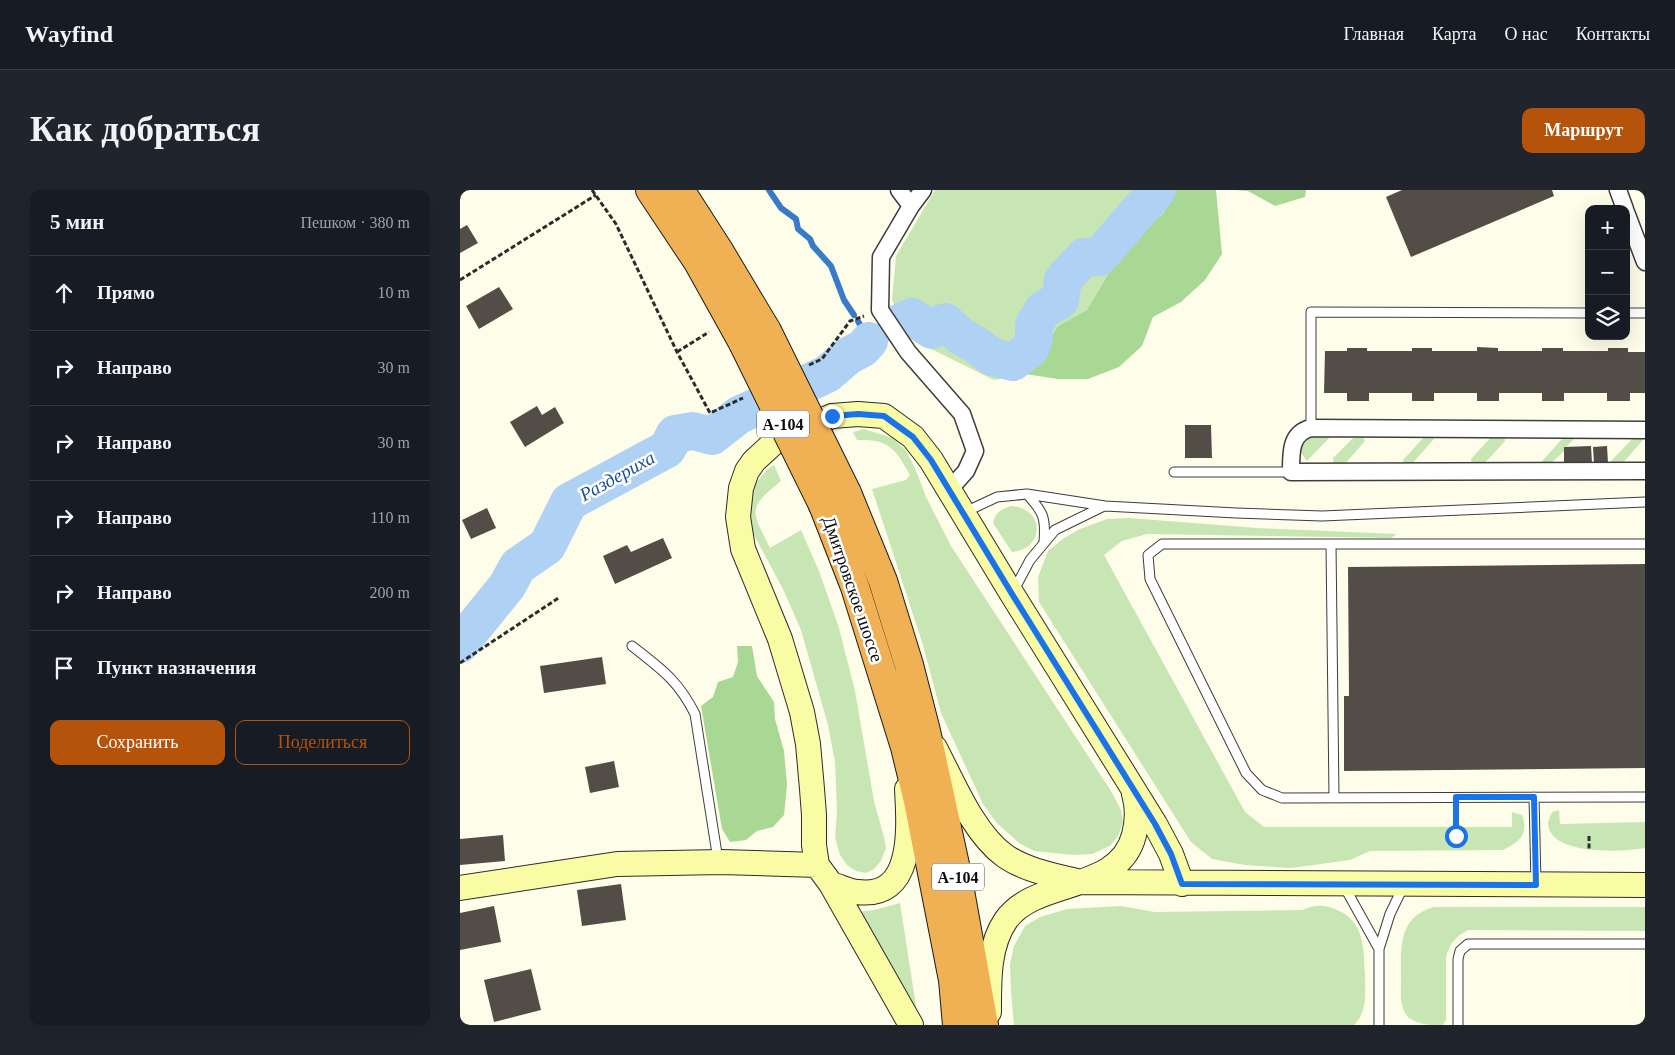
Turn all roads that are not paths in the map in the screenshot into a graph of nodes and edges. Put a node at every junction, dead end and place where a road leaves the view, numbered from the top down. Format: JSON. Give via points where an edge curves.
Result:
{"nodes":[{"id":1,"x":650,"y":190,"type":"edge"},
{"id":2,"x":680,"y":190,"type":"edge"},
{"id":3,"x":899,"y":190,"type":"edge"},
{"id":4,"x":923,"y":190,"type":"edge"},
{"id":5,"x":1618,"y":190,"type":"edge"},
{"id":6,"x":1624,"y":205,"type":"edge"},
{"id":7,"x":911,"y":206,"type":"junction"},
{"id":8,"x":1630,"y":221,"type":"edge"},
{"id":9,"x":1645,"y":262,"type":"edge"},
{"id":10,"x":1585,"y":313,"type":"edge"},
{"id":11,"x":1630,"y":313,"type":"edge"},
{"id":12,"x":1645,"y":313,"type":"edge"},
{"id":13,"x":1311,"y":428,"type":"junction"},
{"id":14,"x":1645,"y":430,"type":"edge"},
{"id":15,"x":1645,"y":471,"type":"edge"},
{"id":16,"x":1174,"y":472,"type":"dead end"},
{"id":17,"x":1291,"y":472,"type":"junction"},
{"id":18,"x":949,"y":490,"type":"junction"},
{"id":19,"x":1027,"y":494,"type":"junction"},
{"id":20,"x":1645,"y":502,"type":"edge"},
{"id":21,"x":1105,"y":506,"type":"junction"},
{"id":22,"x":962,"y":514,"type":"junction"},
{"id":23,"x":1044,"y":542,"type":"junction"},
{"id":24,"x":1331,"y":544,"type":"junction"},
{"id":25,"x":1645,"y":544,"type":"edge"},
{"id":26,"x":1012,"y":594,"type":"junction"},
{"id":27,"x":632,"y":646,"type":"dead end"},
{"id":28,"x":926,"y":731,"type":"junction"},
{"id":29,"x":905,"y":747,"type":"junction"},
{"id":30,"x":1131,"y":785,"type":"junction"},
{"id":31,"x":1534,"y":797,"type":"junction"},
{"id":32,"x":1645,"y":797,"type":"edge"},
{"id":33,"x":1334,"y":798,"type":"junction"},
{"id":34,"x":718,"y":863,"type":"junction"},
{"id":35,"x":817,"y":865,"type":"junction"},
{"id":36,"x":1081,"y":882,"type":"junction"},
{"id":37,"x":831,"y":884,"type":"junction"},
{"id":38,"x":1182,"y":884,"type":"junction"},
{"id":39,"x":1343,"y":884,"type":"junction"},
{"id":40,"x":1405,"y":884,"type":"junction"},
{"id":41,"x":1536,"y":885,"type":"junction"},
{"id":42,"x":1645,"y":885,"type":"edge"},
{"id":43,"x":460,"y":888,"type":"edge"},
{"id":44,"x":1645,"y":944,"type":"edge"},
{"id":45,"x":1378,"y":949,"type":"junction"},
{"id":46,"x":911,"y":1025,"type":"edge"},
{"id":47,"x":957,"y":1025,"type":"edge"},
{"id":48,"x":984,"y":1025,"type":"edge"},
{"id":49,"x":990,"y":1025,"type":"edge"},
{"id":50,"x":1378,"y":1025,"type":"edge"},
{"id":51,"x":1458,"y":1025,"type":"edge"}],
"edges":[{"from":1,"to":29,"type":"highway","name":"Дмитровское шоссе","number":"А-104","bridge":true,"via":[[698,262],[743,342],[823,505],[855,587]]},
{"from":2,"to":28,"type":"highway","name":"Дмитровское шоссе","number":"А-104","bridge":true,"via":[[767,331],[847,493],[883,582]]},
{"from":3,"to":7,"type":"street"},
{"from":4,"to":7,"type":"street"},
{"from":5,"to":6,"type":"street"},
{"from":7,"to":18,"type":"street","via":[[881,257],[880,310],[908,352],[962,414],[975,451],[966,471]]},
{"from":8,"to":9,"type":"street"},
{"from":10,"to":13,"type":"lane","via":[[1312,312]]},
{"from":11,"to":12,"type":"lane"},
{"from":13,"to":14,"type":"street"},
{"from":13,"to":17,"type":"street","via":[[1303,430],[1293,443]]},
{"from":15,"to":17,"type":"street"},
{"from":16,"to":17,"type":"lane"},
{"from":18,"to":22,"type":"street"},
{"from":18,"to":35,"type":"street","via":[[913,437],[884,416],[858,414],[832,416],[778,439],[754,461],[741,488],[738,517],[743,549],[780,639],[802,712],[808,744]]},
{"from":19,"to":21,"type":"lane"},
{"from":19,"to":22,"type":"lane","via":[[997,497]]},
{"from":19,"to":23,"type":"lane","via":[[1046,522]]},
{"from":20,"to":21,"type":"lane","via":[[1322,516]]},
{"from":21,"to":23,"type":"lane","via":[[1055,530]]},
{"from":22,"to":26,"type":"street"},
{"from":23,"to":26,"type":"lane"},
{"from":24,"to":25,"type":"lane"},
{"from":24,"to":33,"type":"lane"},
{"from":24,"to":33,"type":"lane","via":[[1162,544],[1148,555],[1150,579],[1246,773],[1262,790],[1282,798]]},
{"from":26,"to":30,"type":"street"},
{"from":27,"to":34,"type":"lane","via":[[668,673],[687,698],[694,714]]},
{"from":28,"to":36,"type":"street","via":[[960,797],[991,843],[1023,865]]},
{"from":28,"to":48,"type":"highway","name":"Дмитровское шоссе","number":"А-104","via":[[957,874]]},
{"from":29,"to":37,"type":"street","via":[[907,845],[901,872],[891,885],[879,891],[857,892]]},
{"from":29,"to":47,"type":"highway","name":"Дмитровское шоссе","number":"А-104","via":[[953,980]]},
{"from":30,"to":36,"type":"street","via":[[1138,806],[1133,840],[1119,861],[1102,874]]},
{"from":30,"to":38,"type":"street","via":[[1171,854]]},
{"from":31,"to":32,"type":"lane"},
{"from":31,"to":33,"type":"lane"},
{"from":31,"to":41,"type":"lane"},
{"from":34,"to":35,"type":"street"},
{"from":34,"to":43,"type":"street","via":[[618,864]]},
{"from":35,"to":37,"type":"street"},
{"from":36,"to":38,"type":"street"},
{"from":36,"to":49,"type":"street","via":[[1031,901],[1007,919],[997,936],[990,961]]},
{"from":37,"to":46,"type":"street"},
{"from":38,"to":39,"type":"street"},
{"from":39,"to":40,"type":"street"},
{"from":39,"to":45,"type":"lane"},
{"from":40,"to":41,"type":"street"},
{"from":40,"to":45,"type":"lane"},
{"from":41,"to":42,"type":"street"},
{"from":44,"to":51,"type":"lane","via":[[1468,944],[1460,951],[1458,959]]},
{"from":45,"to":50,"type":"lane"}]}
